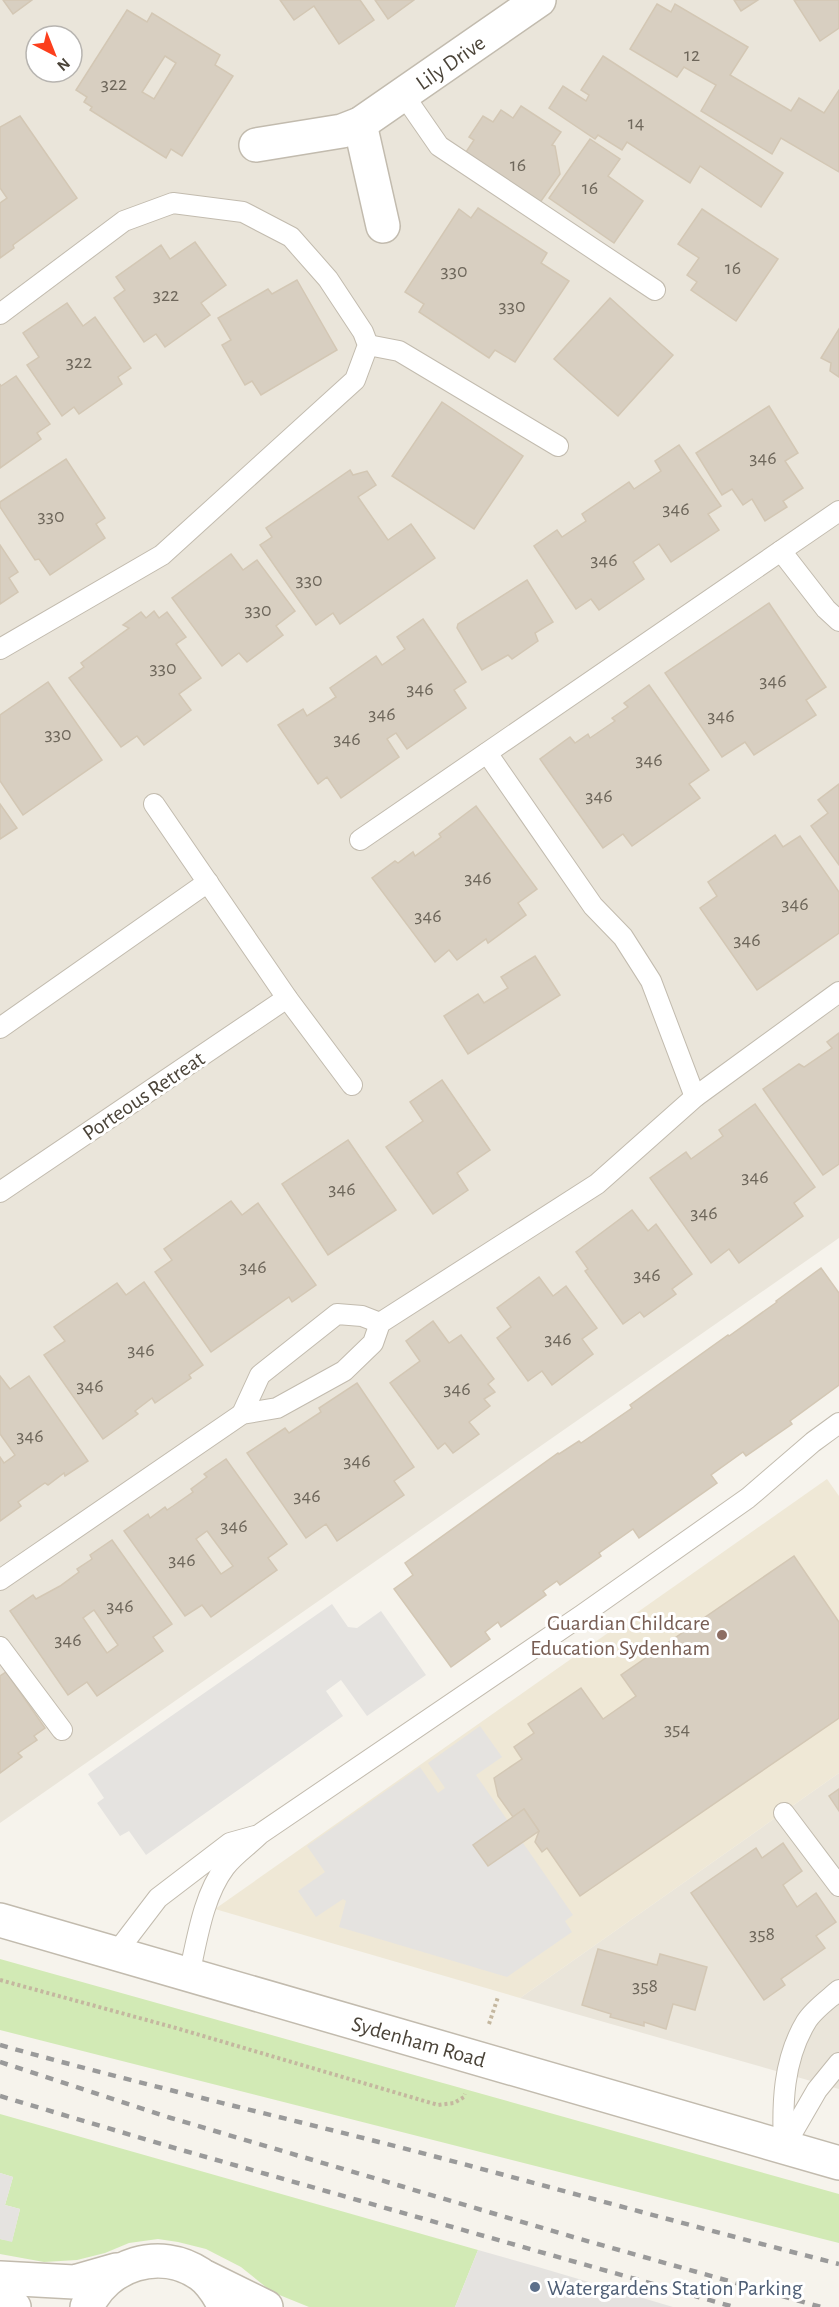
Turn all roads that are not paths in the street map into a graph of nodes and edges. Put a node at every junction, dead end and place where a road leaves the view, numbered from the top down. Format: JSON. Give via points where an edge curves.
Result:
{"nodes":[{"id":1,"x":539,"y":0,"type":"edge"},
{"id":2,"x":403,"y":94,"type":"junction"},
{"id":3,"x":360,"y":124,"type":"junction"},
{"id":4,"x":256,"y":145,"type":"dead end"},
{"id":5,"x":383,"y":226,"type":"dead end"},
{"id":6,"x":655,"y":290,"type":"dead end"},
{"id":7,"x":0,"y":314,"type":"edge"},
{"id":8,"x":368,"y":345,"type":"junction"},
{"id":9,"x":558,"y":446,"type":"dead end"},
{"id":10,"x":839,"y":512,"type":"edge"},
{"id":11,"x":781,"y":551,"type":"junction"},
{"id":12,"x":839,"y":621,"type":"edge"},
{"id":13,"x":0,"y":649,"type":"edge"},
{"id":14,"x":487,"y":753,"type":"junction"},
{"id":15,"x":154,"y":804,"type":"dead end"},
{"id":16,"x":360,"y":840,"type":"dead end"},
{"id":17,"x":208,"y":882,"type":"junction"},
{"id":18,"x":839,"y":992,"type":"edge"},
{"id":19,"x":287,"y":998,"type":"junction"},
{"id":20,"x":0,"y":1028,"type":"edge"},
{"id":21,"x":352,"y":1085,"type":"dead end"},
{"id":22,"x":694,"y":1097,"type":"junction"},
{"id":23,"x":0,"y":1192,"type":"edge"},
{"id":24,"x":380,"y":1323,"type":"junction"},
{"id":25,"x":242,"y":1414,"type":"junction"},
{"id":26,"x":839,"y":1423,"type":"edge"},
{"id":27,"x":0,"y":1580,"type":"edge"},
{"id":28,"x":0,"y":1647,"type":"edge"},
{"id":29,"x":62,"y":1730,"type":"dead end"},
{"id":30,"x":784,"y":1813,"type":"dead end"},
{"id":31,"x":260,"y":1834,"type":"junction"},
{"id":32,"x":839,"y":1886,"type":"edge"},
{"id":33,"x":0,"y":1920,"type":"edge"},
{"id":34,"x":116,"y":1953,"type":"junction"},
{"id":35,"x":189,"y":1974,"type":"junction"},
{"id":36,"x":839,"y":1990,"type":"edge"},
{"id":37,"x":839,"y":2063,"type":"edge"},
{"id":38,"x":784,"y":2147,"type":"junction"},
{"id":39,"x":839,"y":2163,"type":"edge"},
{"id":40,"x":124,"y":2267,"type":"junction"},
{"id":41,"x":200,"y":2275,"type":"junction"},
{"id":42,"x":0,"y":2278,"type":"edge"},
{"id":43,"x":0,"y":2301,"type":"edge"},
{"id":44,"x":14,"y":2307,"type":"edge"},
{"id":45,"x":87,"y":2307,"type":"edge"},
{"id":46,"x":225,"y":2307,"type":"edge"},
{"id":47,"x":266,"y":2307,"type":"edge"}],
"edges":[{"from":1,"to":2,"type":"street","name":"Lily Drive"},
{"from":2,"to":3,"type":"street","name":"Lily Drive"},
{"from":2,"to":6,"type":"lane","via":[[439,147]]},
{"from":3,"to":4,"type":"street","name":"Lily Drive","via":[[342,131]]},
{"from":3,"to":5,"type":"street"},
{"from":7,"to":8,"type":"lane","via":[[124,221],[173,203],[243,212],[291,237],[328,279]]},
{"from":8,"to":9,"type":"lane","via":[[399,351]]},
{"from":8,"to":13,"type":"lane","via":[[355,380],[162,555]]},
{"from":10,"to":11,"type":"lane"},
{"from":11,"to":12,"type":"lane"},
{"from":11,"to":14,"type":"lane"},
{"from":14,"to":16,"type":"lane"},
{"from":14,"to":22,"type":"lane","via":[[593,906],[623,937],[651,981]]},
{"from":15,"to":17,"type":"lane"},
{"from":17,"to":19,"type":"lane"},
{"from":17,"to":20,"type":"lane"},
{"from":18,"to":22,"type":"lane"},
{"from":19,"to":21,"type":"lane"},
{"from":19,"to":23,"type":"lane","name":"Porteous Retreat"},
{"from":22,"to":24,"type":"lane","via":[[597,1184]]},
{"from":24,"to":25,"type":"lane","via":[[373,1343],[344,1371],[277,1408]]},
{"from":24,"to":25,"type":"lane","via":[[362,1316],[337,1314],[260,1375]]},
{"from":25,"to":27,"type":"lane"},
{"from":26,"to":31,"type":"lane","via":[[748,1498]]},
{"from":28,"to":29,"type":"lane"},
{"from":30,"to":32,"type":"lane"},
{"from":31,"to":34,"type":"lane","via":[[230,1843],[166,1891]]},
{"from":31,"to":35,"type":"lane","via":[[225,1866],[214,1887]]},
{"from":33,"to":34,"type":"street","name":"Sydenham Road"},
{"from":34,"to":35,"type":"street","name":"Sydenham Road"},
{"from":35,"to":38,"type":"street","name":"Sydenham Road"},
{"from":36,"to":38,"type":"lane","via":[[806,2020],[790,2058],[782,2103]]},
{"from":37,"to":38,"type":"lane"},
{"from":38,"to":39,"type":"street","name":"Sydenham Road"},
{"from":40,"to":41,"type":"street","via":[[164,2261],[183,2265]]},
{"from":40,"to":42,"type":"street","via":[[74,2282]]},
{"from":40,"to":45,"type":"street","via":[[106,2279]]},
{"from":41,"to":46,"type":"street"},
{"from":41,"to":47,"type":"street"},
{"from":43,"to":44,"type":"street"}]}
